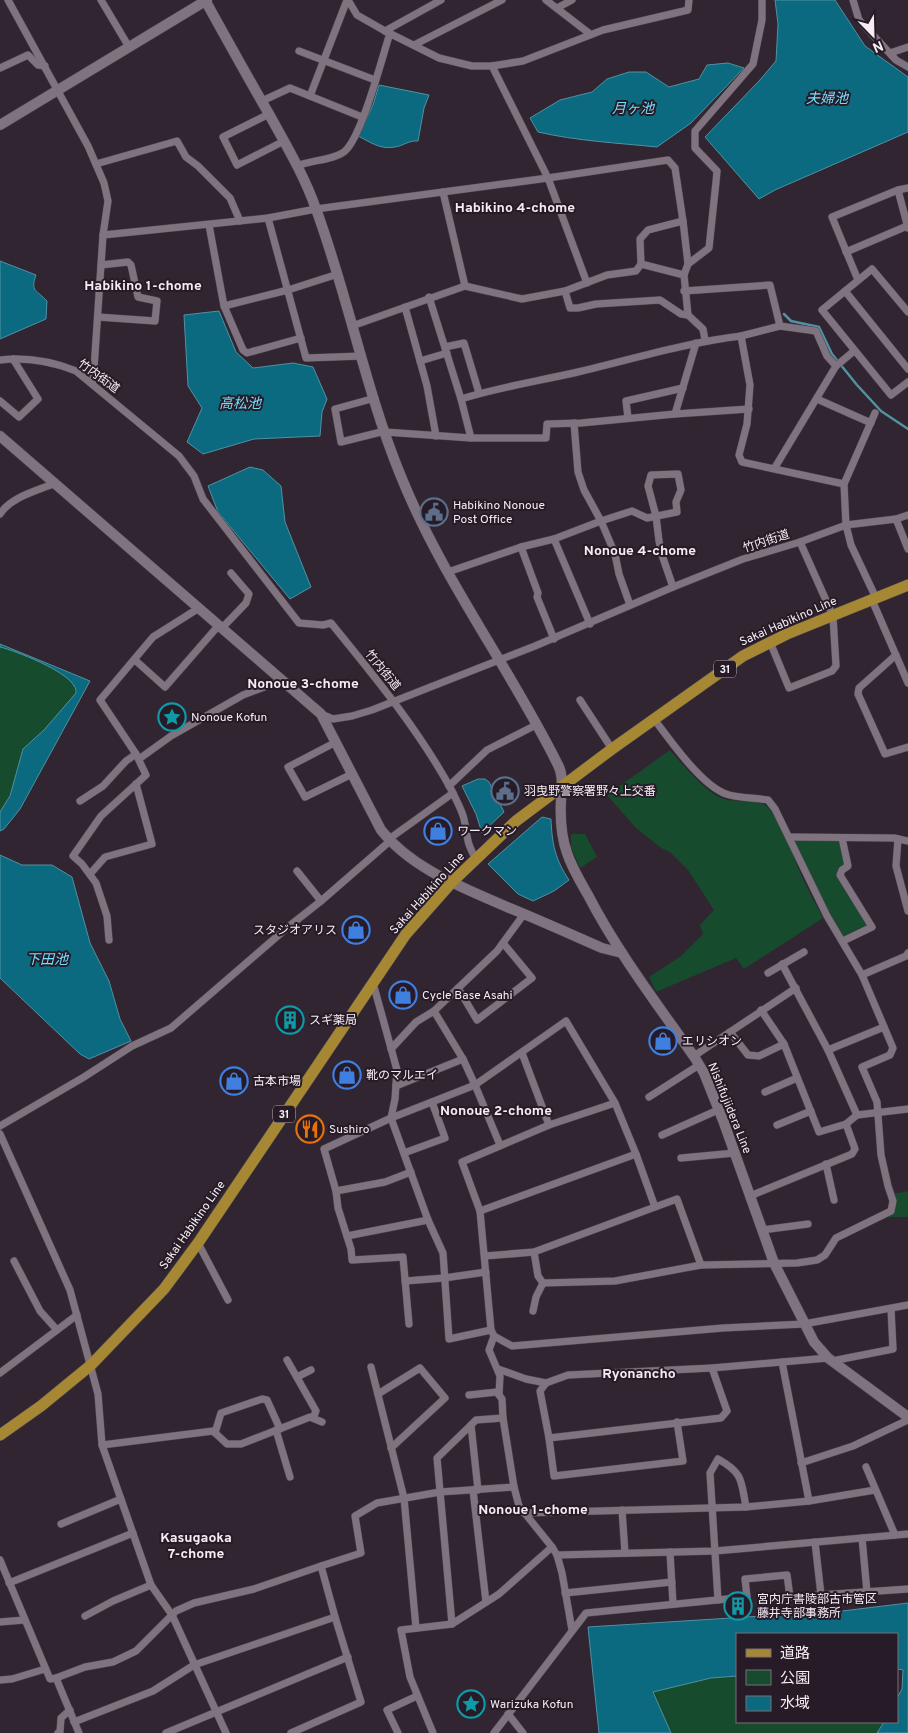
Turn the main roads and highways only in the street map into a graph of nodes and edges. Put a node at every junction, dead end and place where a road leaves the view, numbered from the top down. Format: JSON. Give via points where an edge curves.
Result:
{"nodes":[{"id":1,"x":908,"y":585,"type":"edge"},
{"id":2,"x":0,"y":1435,"type":"edge"}],
"edges":[{"from":1,"to":2,"type":"main road","name":"Sakai Habikino Line","number":"31","via":[[743,656],[516,821],[452,882],[406,934],[164,1289],[91,1364]]}]}
